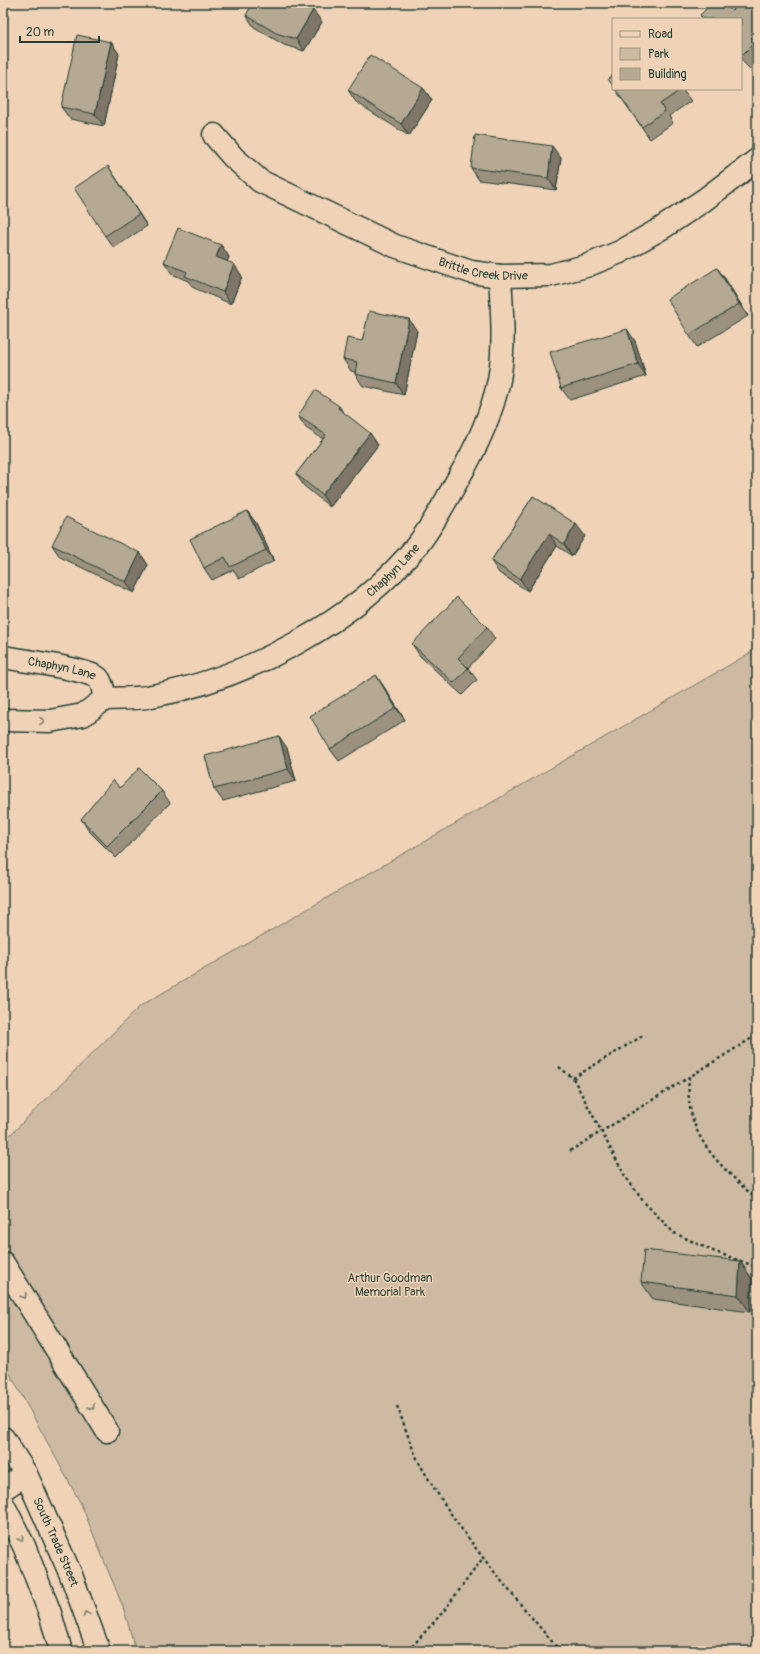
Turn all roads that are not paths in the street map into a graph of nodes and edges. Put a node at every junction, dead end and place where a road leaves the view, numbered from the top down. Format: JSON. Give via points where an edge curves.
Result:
{"nodes":[{"id":1,"x":214,"y":134,"type":"dead end"},
{"id":2,"x":757,"y":160,"type":"edge"},
{"id":3,"x":500,"y":276,"type":"junction"},
{"id":4,"x":3,"y":657,"type":"edge"},
{"id":5,"x":105,"y":699,"type":"junction"},
{"id":6,"x":3,"y":720,"type":"edge"},
{"id":7,"x":3,"y":1263,"type":"edge"},
{"id":8,"x":107,"y":1431,"type":"dead end"},
{"id":9,"x":3,"y":1438,"type":"edge"},
{"id":10,"x":26,"y":1474,"type":"junction"},
{"id":11,"x":3,"y":1489,"type":"edge"},
{"id":12,"x":3,"y":1504,"type":"edge"},
{"id":13,"x":61,"y":1651,"type":"edge"},
{"id":14,"x":99,"y":1651,"type":"edge"}],
"edges":[{"from":1,"to":3,"type":"street","name":"Brittle Creek Drive","via":[[233,157],[260,181],[395,246],[471,272]]},
{"from":2,"to":3,"type":"street","name":"Brittle Creek Drive","via":[[704,200],[620,252],[586,266],[551,274]]},
{"from":3,"to":5,"type":"street","name":"Chaphyn Lane","via":[[503,342],[498,381],[488,416],[473,452],[439,514],[419,543],[356,604],[317,632],[274,655],[220,678],[146,697]]},
{"from":4,"to":5,"type":"street","name":"Chaphyn Lane","via":[[84,672],[98,679],[103,687]]},
{"from":6,"to":5,"type":"street","one_way":true,"via":[[50,721],[83,715]]},
{"from":7,"to":8,"type":"street","one_way":true},
{"from":9,"to":10,"type":"street","name":"South Trade Street"},
{"from":10,"to":11,"type":"street"},
{"from":14,"to":10,"type":"street","name":"South Trade Street","one_way":true,"via":[[71,1575]]},
{"from":12,"to":13,"type":"street","one_way":true,"via":[[24,1546],[50,1613]]}]}
